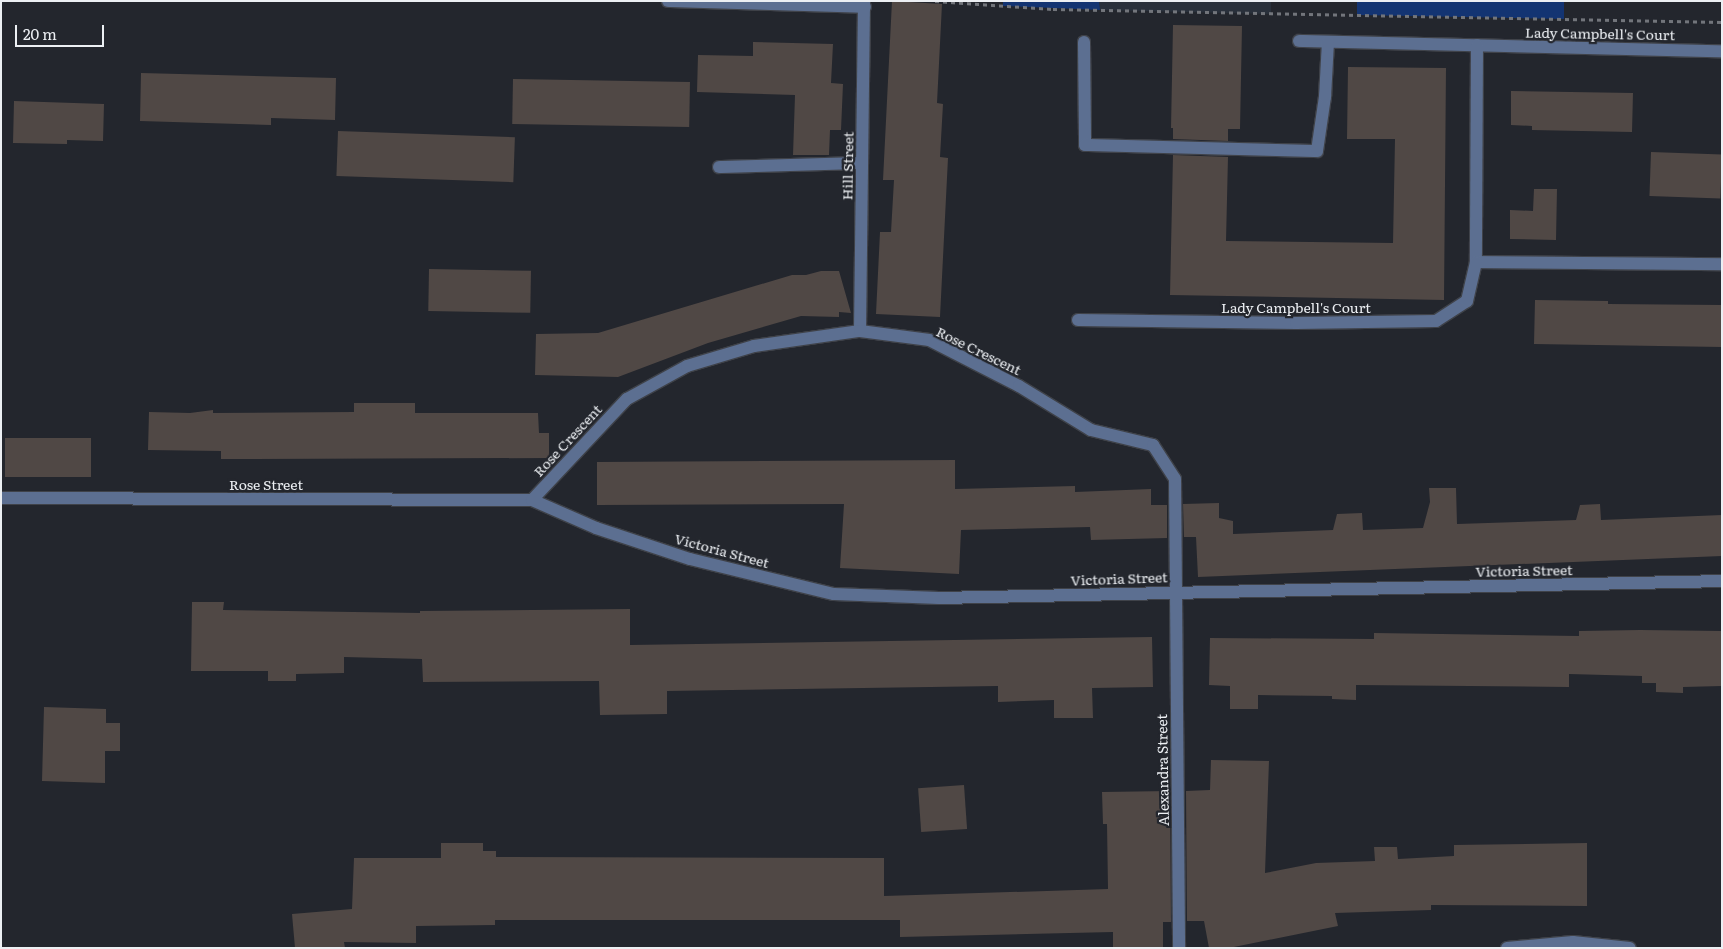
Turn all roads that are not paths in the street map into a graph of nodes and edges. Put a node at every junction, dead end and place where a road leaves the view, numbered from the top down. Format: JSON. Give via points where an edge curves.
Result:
{"nodes":[{"id":1,"x":668,"y":1,"type":"edge"},
{"id":2,"x":864,"y":4,"type":"edge"},
{"id":3,"x":1299,"y":41,"type":"dead end"},
{"id":4,"x":1084,"y":42,"type":"dead end"},
{"id":5,"x":1328,"y":42,"type":"junction"},
{"id":6,"x":1477,"y":45,"type":"junction"},
{"id":7,"x":1722,"y":51,"type":"edge"},
{"id":8,"x":862,"y":163,"type":"junction"},
{"id":9,"x":719,"y":166,"type":"dead end"},
{"id":10,"x":1476,"y":262,"type":"junction"},
{"id":11,"x":1722,"y":264,"type":"edge"},
{"id":12,"x":1078,"y":320,"type":"dead end"},
{"id":13,"x":860,"y":331,"type":"junction"},
{"id":14,"x":1,"y":498,"type":"edge"},
{"id":15,"x":532,"y":500,"type":"junction"},
{"id":16,"x":1722,"y":581,"type":"edge"},
{"id":17,"x":1176,"y":591,"type":"junction"},
{"id":18,"x":1179,"y":948,"type":"edge"},
{"id":19,"x":1507,"y":948,"type":"edge"},
{"id":20,"x":1630,"y":948,"type":"edge"}],
"edges":[{"from":1,"to":2,"type":"street"},
{"from":2,"to":8,"type":"street","name":"Hill Street"},
{"from":3,"to":5,"type":"street","name":"Lady Campbell's Court"},
{"from":4,"to":5,"type":"street","via":[[1085,145],[1318,151]]},
{"from":5,"to":6,"type":"street","name":"Lady Campbell's Court"},
{"from":6,"to":7,"type":"street","name":"Lady Campbell's Court"},
{"from":6,"to":10,"type":"street","name":"Lady Campbell's Court"},
{"from":8,"to":9,"type":"street"},
{"from":8,"to":13,"type":"street","name":"Hill Street"},
{"from":10,"to":11,"type":"street"},
{"from":10,"to":12,"type":"street","name":"Lady Campbell's Court","via":[[1467,301],[1436,321]]},
{"from":13,"to":15,"type":"street","name":"Rose Crescent","via":[[754,346],[687,366],[627,399]]},
{"from":13,"to":17,"type":"street","name":"Rose Crescent","via":[[929,340],[1019,386],[1091,430],[1153,445],[1175,478]]},
{"from":14,"to":15,"type":"street","name":"Rose Street"},
{"from":15,"to":17,"type":"street","name":"Victoria Street","via":[[596,528],[690,559],[834,594],[939,598]]},
{"from":16,"to":17,"type":"street","name":"Victoria Street"},
{"from":17,"to":18,"type":"street","name":"Alexandra Street"},
{"from":19,"to":20,"type":"street","via":[[1573,942]]}]}
